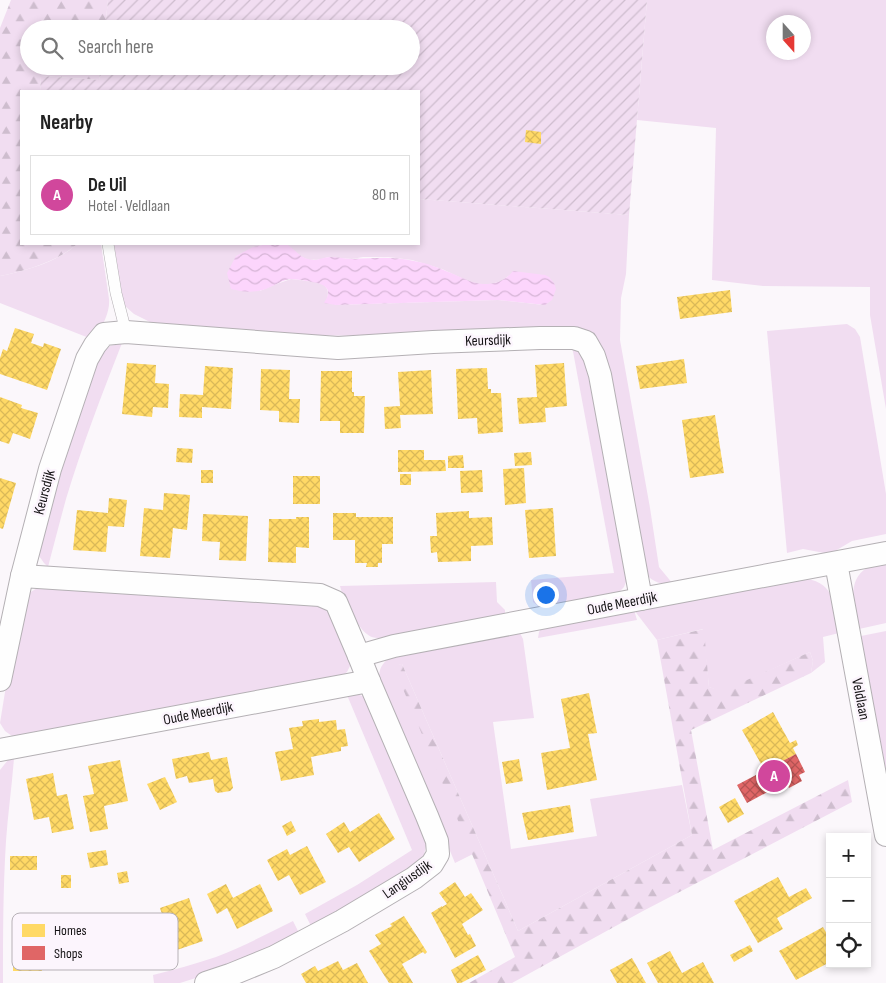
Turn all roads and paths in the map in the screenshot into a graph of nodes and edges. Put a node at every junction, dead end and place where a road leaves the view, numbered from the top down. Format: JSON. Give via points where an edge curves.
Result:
{"nodes":[{"id":1,"x":108,"y":245,"type":"edge"},
{"id":2,"x":126,"y":332,"type":"junction"},
{"id":3,"x":886,"y":553,"type":"edge"},
{"id":4,"x":836,"y":563,"type":"junction"},
{"id":5,"x":22,"y":576,"type":"junction"},
{"id":6,"x":641,"y":599,"type":"junction"},
{"id":7,"x":359,"y":656,"type":"junction"},
{"id":8,"x":0,"y":680,"type":"edge"},
{"id":9,"x":369,"y":681,"type":"junction"},
{"id":10,"x":0,"y":750,"type":"edge"},
{"id":11,"x":886,"y":835,"type":"edge"},
{"id":12,"x":206,"y":983,"type":"edge"}],
"edges":[{"from":1,"to":2,"type":"lane"},
{"from":2,"to":5,"type":"street","name":"Keursdijk","via":[[104,334],[87,359],[50,469]]},
{"from":2,"to":6,"type":"street","name":"Keursdijk","via":[[338,348],[555,337],[586,342],[600,375]]},
{"from":3,"to":4,"type":"street","name":"Oude Meerdijk"},
{"from":4,"to":6,"type":"street","name":"Oude Meerdijk"},
{"from":4,"to":11,"type":"street","name":"Veldlaan"},
{"from":5,"to":7,"type":"street","via":[[320,595],[336,602]]},
{"from":5,"to":8,"type":"street","name":"Keursdijk"},
{"from":6,"to":7,"type":"street","name":"Oude Meerdijk","via":[[394,646]]},
{"from":7,"to":9,"type":"street"},
{"from":9,"to":10,"type":"street","name":"Oude Meerdijk"},
{"from":9,"to":12,"type":"street","name":"Langiusdijk","via":[[428,816],[438,854],[432,864],[414,878],[342,921],[274,957]]}]}
